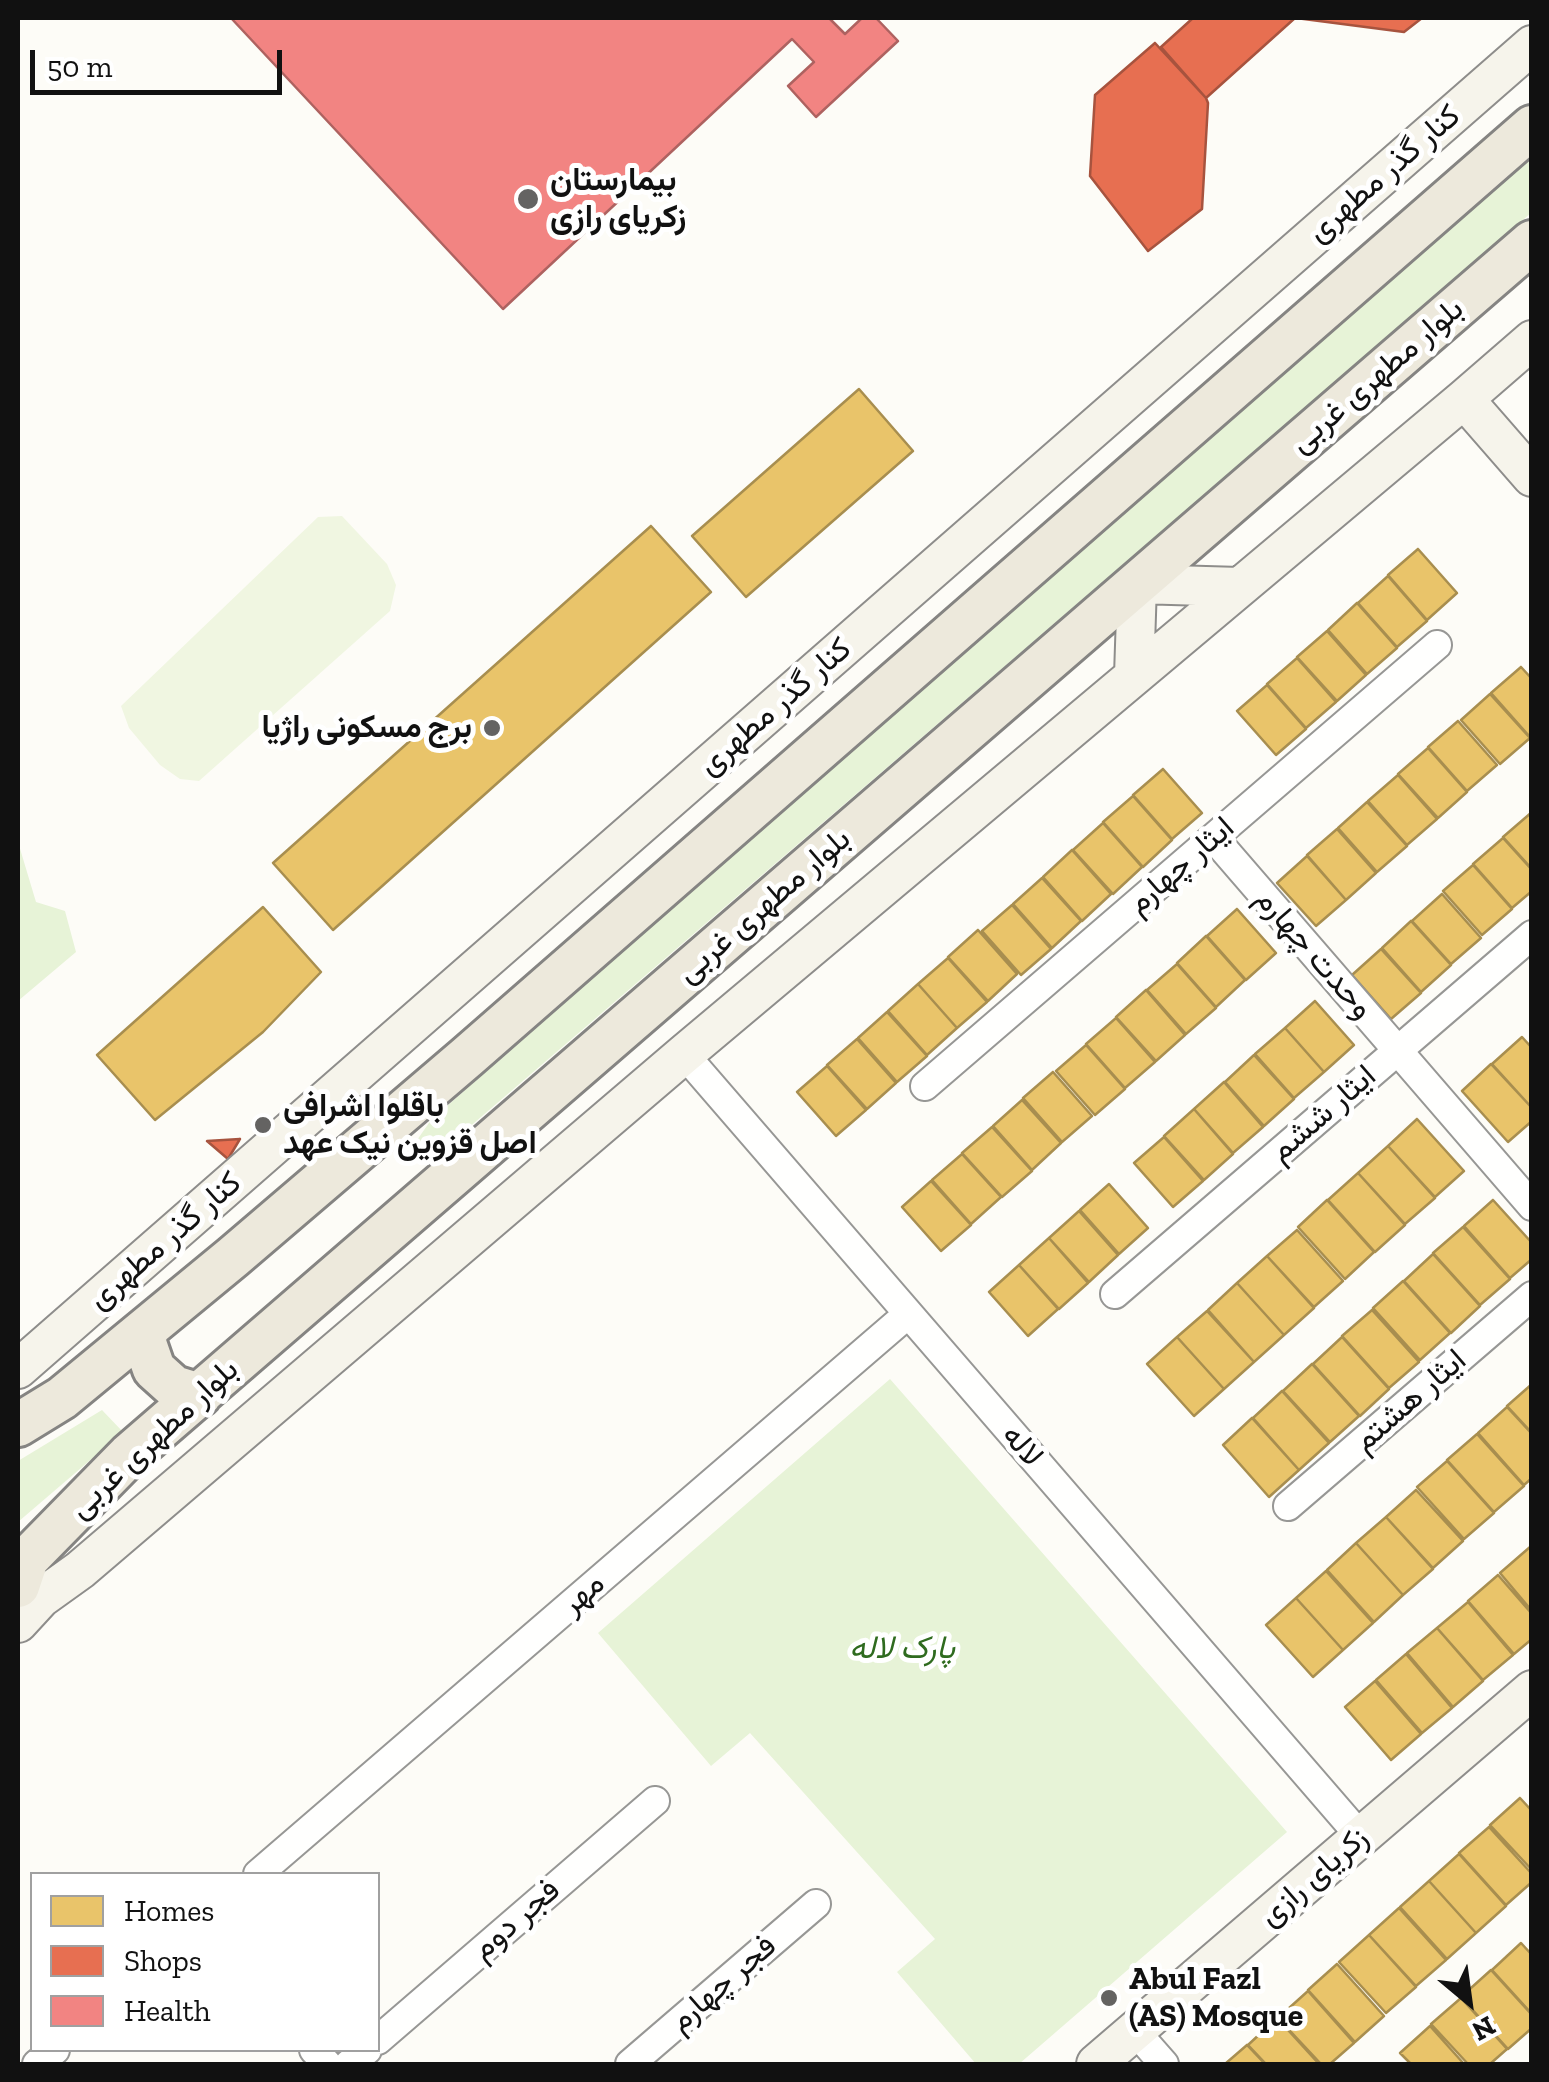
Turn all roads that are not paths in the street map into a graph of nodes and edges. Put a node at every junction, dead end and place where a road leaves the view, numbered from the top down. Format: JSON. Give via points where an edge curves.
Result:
{"nodes":[{"id":1,"x":1532,"y":45,"type":"edge"},
{"id":2,"x":1532,"y":127,"type":"edge"},
{"id":3,"x":1532,"y":242,"type":"edge"},
{"id":4,"x":1532,"y":340,"type":"edge"},
{"id":5,"x":1464,"y":399,"type":"junction"},
{"id":6,"x":1532,"y":477,"type":"edge"},
{"id":7,"x":1137,"y":584,"type":"junction"},
{"id":8,"x":1240,"y":587,"type":"junction"},
{"id":9,"x":1437,"y":645,"type":"dead end"},
{"id":10,"x":1134,"y":676,"type":"junction"},
{"id":11,"x":1214,"y":838,"type":"junction"},
{"id":12,"x":1532,"y":935,"type":"edge"},
{"id":13,"x":1397,"y":1050,"type":"junction"},
{"id":14,"x":684,"y":1054,"type":"junction"},
{"id":15,"x":926,"y":1086,"type":"dead end"},
{"id":16,"x":1532,"y":1206,"type":"edge"},
{"id":17,"x":1115,"y":1294,"type":"dead end"},
{"id":18,"x":1532,"y":1296,"type":"edge"},
{"id":19,"x":908,"y":1314,"type":"junction"},
{"id":20,"x":146,"y":1329,"type":"junction"},
{"id":21,"x":18,"y":1369,"type":"edge"},
{"id":22,"x":200,"y":1394,"type":"junction"},
{"id":23,"x":18,"y":1425,"type":"edge"},
{"id":24,"x":1288,"y":1506,"type":"dead end"},
{"id":25,"x":18,"y":1586,"type":"edge"},
{"id":26,"x":18,"y":1623,"type":"edge"},
{"id":27,"x":1532,"y":1690,"type":"edge"},
{"id":28,"x":655,"y":1801,"type":"dead end"},
{"id":29,"x":1361,"y":1837,"type":"junction"},
{"id":30,"x":260,"y":1872,"type":"edge"},
{"id":31,"x":816,"y":1904,"type":"dead end"},
{"id":32,"x":1135,"y":2031,"type":"junction"},
{"id":33,"x":380,"y":2038,"type":"edge"},
{"id":34,"x":630,"y":2064,"type":"edge"},
{"id":35,"x":1096,"y":2064,"type":"edge"},
{"id":36,"x":1164,"y":2064,"type":"edge"}],
"edges":[{"from":1,"to":21,"type":"street","name":"کنار گذر مطهری"},
{"from":2,"to":20,"type":"main road"},
{"from":3,"to":7,"type":"main road","name":"بلوار مطهری غربی"},
{"from":4,"to":5,"type":"street"},
{"from":5,"to":6,"type":"street"},
{"from":5,"to":8,"type":"street"},
{"from":7,"to":8,"type":"street"},
{"from":7,"to":10,"type":"street"},
{"from":7,"to":22,"type":"main road","name":"بلوار مطهری غربی"},
{"from":8,"to":10,"type":"street"},
{"from":9,"to":11,"type":"street","name":"ایثار چهارم"},
{"from":10,"to":14,"type":"street"},
{"from":11,"to":13,"type":"street","name":"وحدت چهارم"},
{"from":11,"to":15,"type":"street","name":"ایثار چهارم"},
{"from":12,"to":13,"type":"street","name":"ایثار ششم"},
{"from":13,"to":16,"type":"street","name":"وحدت چهارم"},
{"from":13,"to":17,"type":"street","name":"ایثار ششم"},
{"from":14,"to":19,"type":"street","name":"لاله"},
{"from":14,"to":26,"type":"street"},
{"from":18,"to":24,"type":"street","name":"ایثار هشتم"},
{"from":19,"to":29,"type":"street","name":"لاله"},
{"from":19,"to":30,"type":"street","name":"مهر"},
{"from":20,"to":22,"type":"main road","via":[[154,1368],[174,1387]]},
{"from":20,"to":23,"type":"main road"},
{"from":22,"to":25,"type":"main road","name":"بلوار مطهری غربی","via":[[27,1559]]},
{"from":27,"to":29,"type":"street","name":"زکریای رازی"},
{"from":28,"to":33,"type":"street","name":"فجر دوم"},
{"from":29,"to":32,"type":"street","name":"زکریای رازی"},
{"from":31,"to":34,"type":"street","name":"فجر چهارم"},
{"from":32,"to":35,"type":"street","name":"زکریای رازی"},
{"from":32,"to":36,"type":"street"}]}
